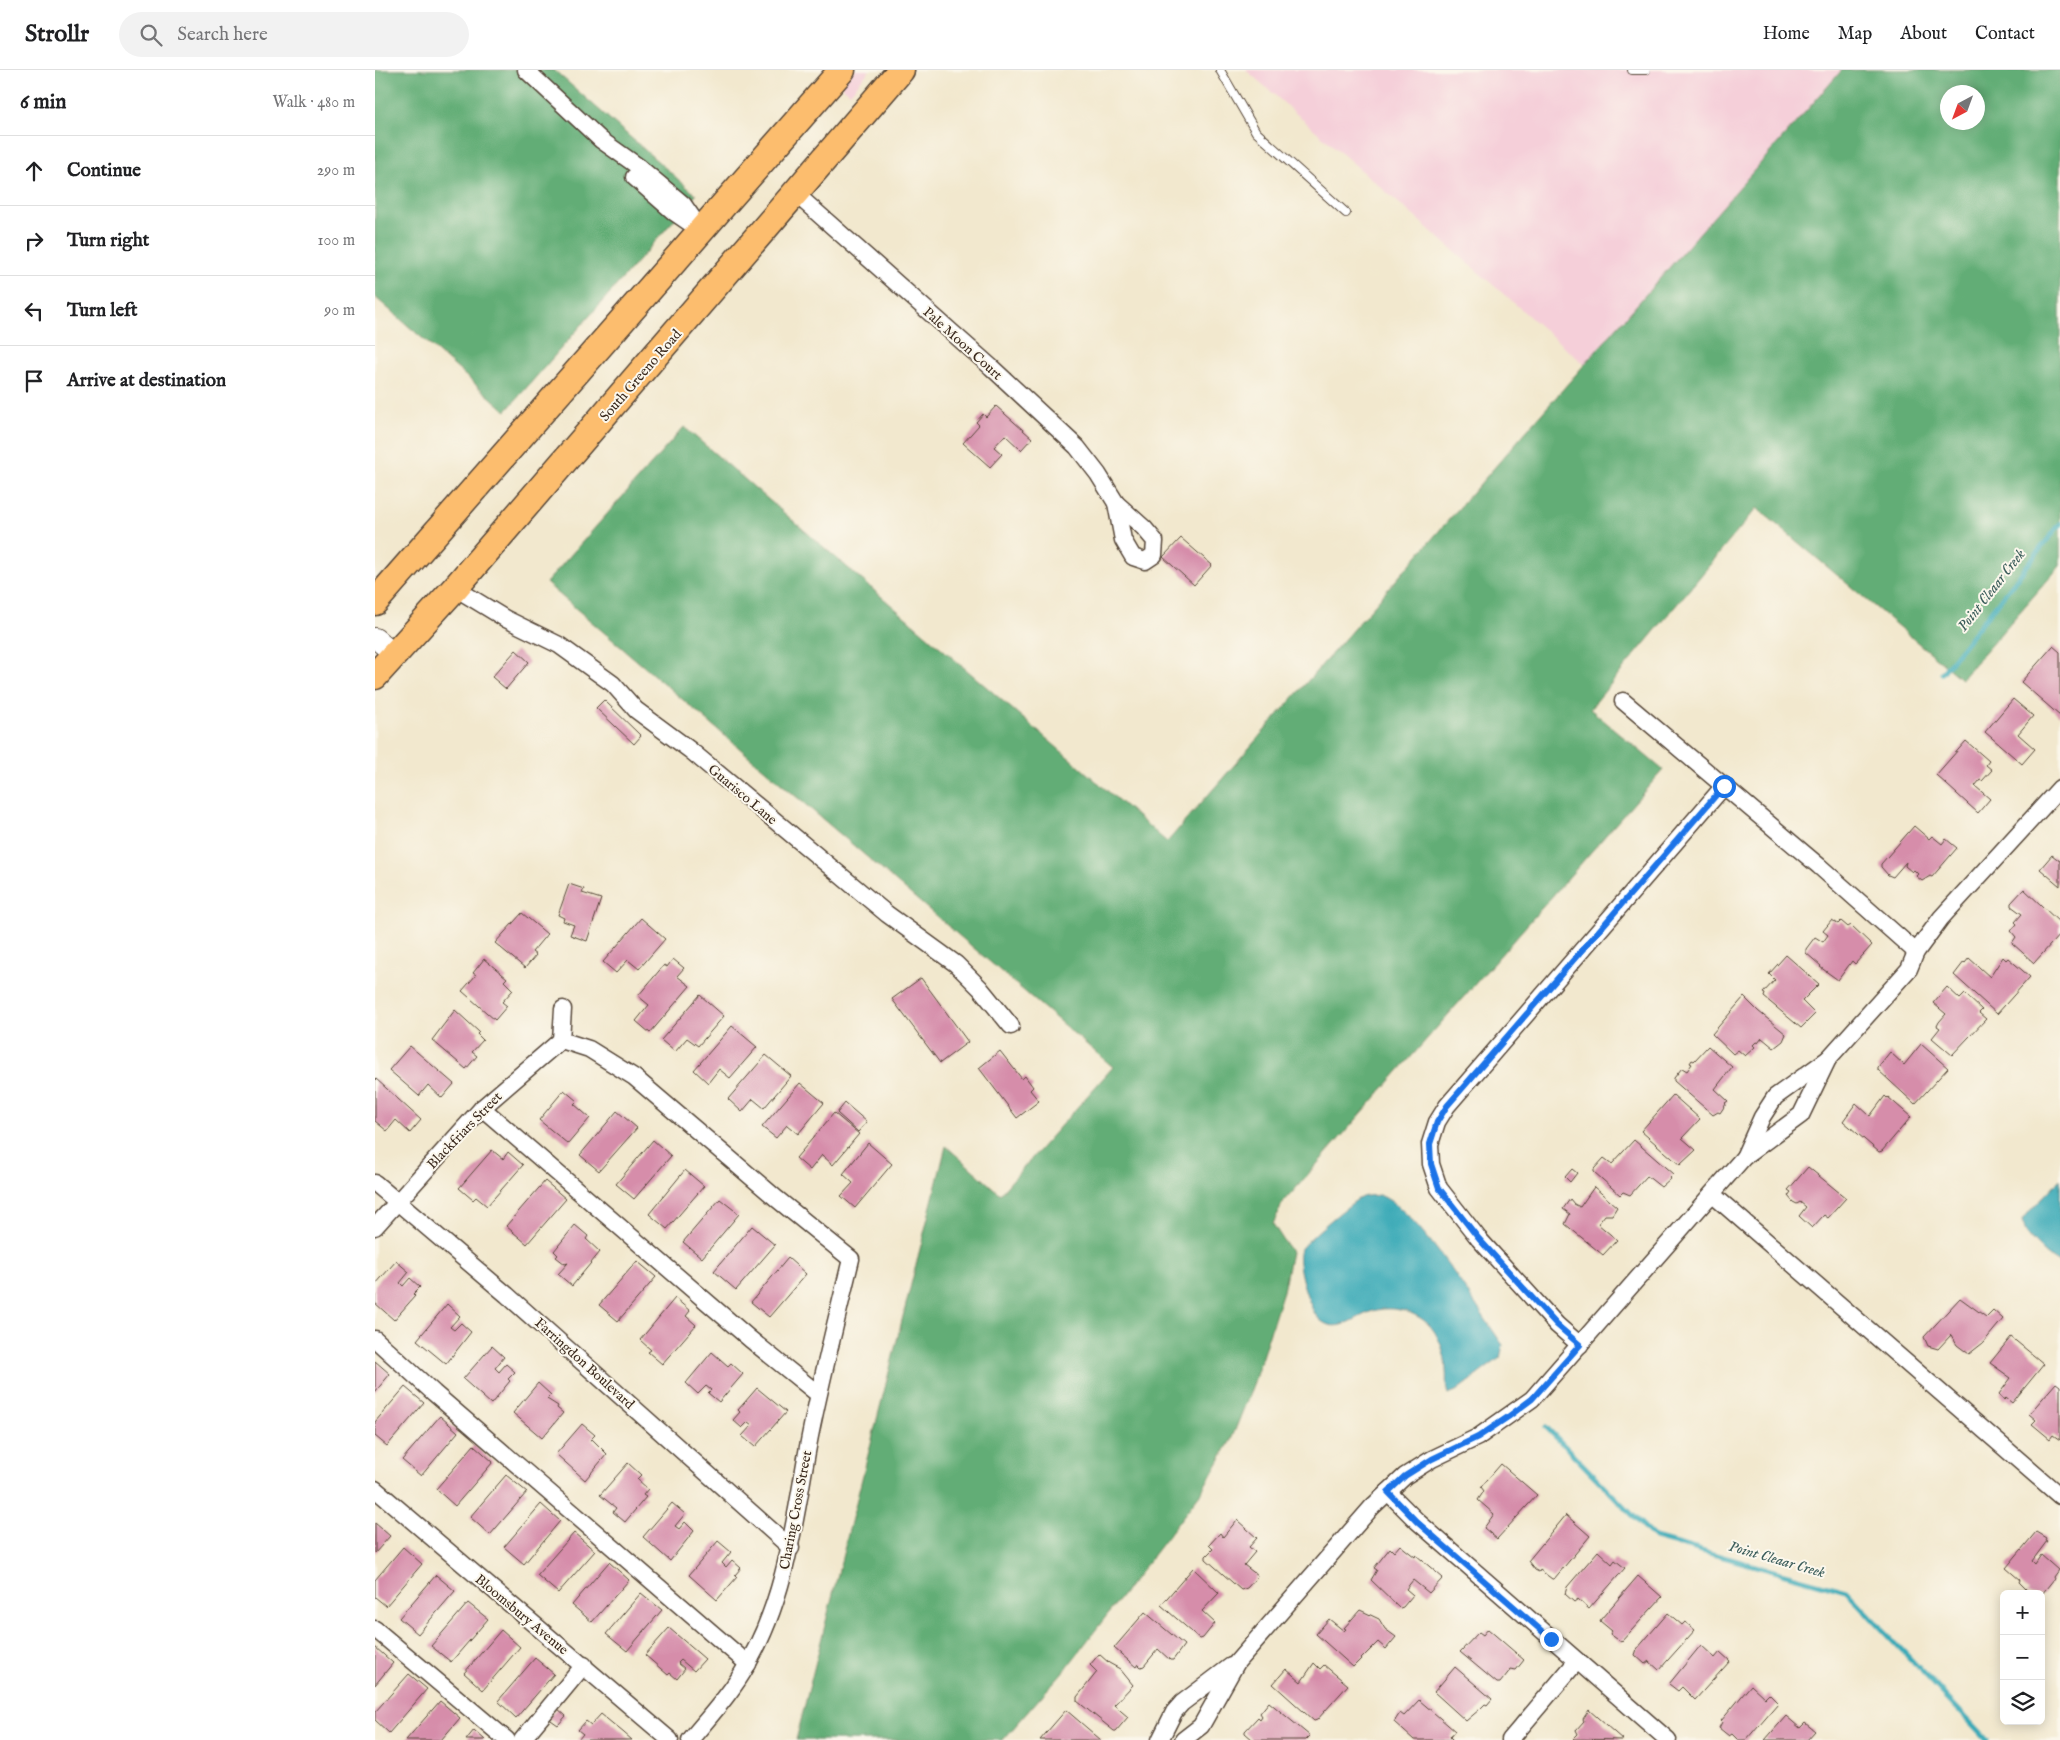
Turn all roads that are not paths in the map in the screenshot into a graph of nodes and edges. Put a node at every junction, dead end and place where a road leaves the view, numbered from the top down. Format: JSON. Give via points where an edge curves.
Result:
{"nodes":[{"id":1,"x":527,"y":70,"type":"edge"},
{"id":2,"x":842,"y":70,"type":"edge"},
{"id":3,"x":901,"y":70,"type":"edge"},
{"id":4,"x":1221,"y":70,"type":"edge"},
{"id":5,"x":1632,"y":70,"type":"edge"},
{"id":6,"x":1646,"y":70,"type":"edge"},
{"id":7,"x":796,"y":194,"type":"junction"},
{"id":8,"x":1346,"y":214,"type":"dead end"},
{"id":9,"x":701,"y":230,"type":"junction"},
{"id":10,"x":1116,"y":503,"type":"dead end"},
{"id":11,"x":455,"y":588,"type":"junction"},
{"id":12,"x":375,"y":602,"type":"edge"},
{"id":13,"x":375,"y":638,"type":"edge"},
{"id":14,"x":394,"y":654,"type":"junction"},
{"id":15,"x":375,"y":676,"type":"edge"},
{"id":16,"x":1623,"y":700,"type":"dead end"},
{"id":17,"x":1724,"y":786,"type":"junction"},
{"id":18,"x":2060,"y":788,"type":"edge"},
{"id":19,"x":1916,"y":952,"type":"junction"},
{"id":20,"x":563,"y":1009,"type":"dead end"},
{"id":21,"x":1011,"y":1026,"type":"dead end"},
{"id":22,"x":561,"y":1040,"type":"junction"},
{"id":23,"x":1828,"y":1059,"type":"junction"},
{"id":24,"x":482,"y":1108,"type":"junction"},
{"id":25,"x":1744,"y":1157,"type":"junction"},
{"id":26,"x":375,"y":1183,"type":"edge"},
{"id":27,"x":1712,"y":1194,"type":"junction"},
{"id":28,"x":396,"y":1202,"type":"junction"},
{"id":29,"x":375,"y":1227,"type":"edge"},
{"id":30,"x":375,"y":1339,"type":"edge"},
{"id":31,"x":1580,"y":1345,"type":"junction"},
{"id":32,"x":818,"y":1394,"type":"junction"},
{"id":33,"x":375,"y":1489,"type":"edge"},
{"id":34,"x":1388,"y":1492,"type":"junction"},
{"id":35,"x":2060,"y":1496,"type":"edge"},
{"id":36,"x":791,"y":1548,"type":"junction"},
{"id":37,"x":375,"y":1629,"type":"edge"},
{"id":38,"x":1237,"y":1662,"type":"junction"},
{"id":39,"x":1577,"y":1662,"type":"junction"},
{"id":40,"x":748,"y":1664,"type":"junction"},
{"id":41,"x":584,"y":1665,"type":"junction"},
{"id":42,"x":507,"y":1740,"type":"edge"},
{"id":43,"x":522,"y":1740,"type":"edge"},
{"id":44,"x":670,"y":1740,"type":"edge"},
{"id":45,"x":690,"y":1740,"type":"edge"},
{"id":46,"x":1160,"y":1740,"type":"edge"},
{"id":47,"x":1183,"y":1740,"type":"edge"},
{"id":48,"x":1511,"y":1740,"type":"edge"},
{"id":49,"x":1668,"y":1740,"type":"edge"}],
"edges":[{"from":1,"to":9,"type":"street","via":[[601,140],[623,167],[675,213]]},
{"from":2,"to":9,"type":"main road"},
{"from":3,"to":7,"type":"main road","name":"South Greeno Road"},
{"from":4,"to":8,"type":"lane","via":[[1256,132]]},
{"from":5,"to":6,"type":"lane"},
{"from":7,"to":10,"type":"street","name":"Pale Moon Court","via":[[1077,447],[1099,474]]},
{"from":7,"to":11,"type":"main road","name":"South Greeno Road"},
{"from":9,"to":12,"type":"main road"},
{"from":11,"to":14,"type":"main road","name":"South Greeno Road"},
{"from":11,"to":21,"type":"street","name":"Guarisco Lane","via":[[505,620],[559,645],[613,684],[642,715],[690,750],[887,914],[956,964]]},
{"from":13,"to":14,"type":"street"},
{"from":14,"to":15,"type":"main road","name":"South Greeno Road"},
{"from":16,"to":17,"type":"street"},
{"from":17,"to":19,"type":"street"},
{"from":17,"to":31,"type":"street","via":[[1447,1106],[1437,1122],[1430,1144],[1431,1164],[1439,1188],[1479,1239],[1557,1325]]},
{"from":18,"to":19,"type":"street","via":[[1941,918]]},
{"from":19,"to":23,"type":"street","via":[[1909,969]]},
{"from":20,"to":22,"type":"street"},
{"from":22,"to":24,"type":"street","name":"Blackfriars Street"},
{"from":22,"to":32,"type":"street","name":"Charing Cross Street","via":[[589,1049],[634,1077],[851,1259]]},
{"from":23,"to":25,"type":"street","via":[[1781,1091],[1771,1102]]},
{"from":23,"to":25,"type":"street","via":[[1801,1116]]},
{"from":24,"to":28,"type":"street","name":"Blackfriars Street"},
{"from":24,"to":32,"type":"street"},
{"from":25,"to":27,"type":"street"},
{"from":26,"to":28,"type":"street","name":"Farringdon Boulevard"},
{"from":27,"to":31,"type":"street"},
{"from":27,"to":35,"type":"street"},
{"from":28,"to":29,"type":"street","name":"Blackfriars Street"},
{"from":28,"to":36,"type":"street","name":"Farringdon Boulevard","via":[[507,1295]]},
{"from":30,"to":40,"type":"street"},
{"from":31,"to":34,"type":"street","via":[[1532,1399],[1478,1437],[1405,1476]]},
{"from":32,"to":36,"type":"street","name":"Charing Cross Street"},
{"from":33,"to":41,"type":"street","name":"Bloomsbury Avenue"},
{"from":34,"to":38,"type":"street"},
{"from":34,"to":39,"type":"street","via":[[1417,1522]]},
{"from":36,"to":40,"type":"street","name":"Charing Cross Street","via":[[773,1610]]},
{"from":37,"to":42,"type":"street"},
{"from":38,"to":46,"type":"street","via":[[1182,1703]]},
{"from":38,"to":47,"type":"street","via":[[1201,1726]]},
{"from":39,"to":48,"type":"street"},
{"from":39,"to":49,"type":"street"},
{"from":40,"to":45,"type":"street","name":"Charing Cross Street","via":[[730,1692]]},
{"from":41,"to":43,"type":"street"},
{"from":41,"to":44,"type":"street","name":"Bloomsbury Avenue"}]}
